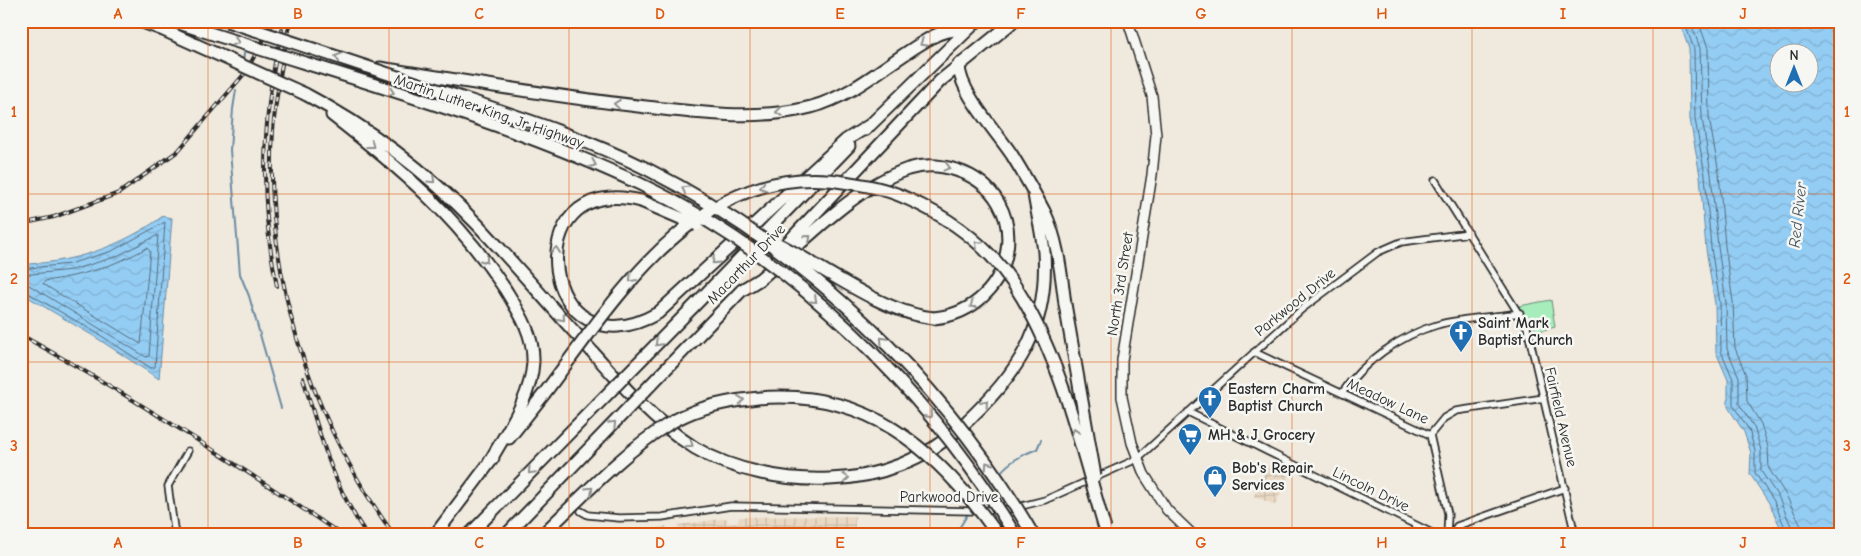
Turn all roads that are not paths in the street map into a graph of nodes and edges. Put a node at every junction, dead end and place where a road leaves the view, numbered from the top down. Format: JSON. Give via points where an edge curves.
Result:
{"nodes":[{"id":1,"x":140,"y":21,"type":"edge"},
{"id":2,"x":173,"y":21,"type":"edge"},
{"id":3,"x":227,"y":21,"type":"edge"},
{"id":4,"x":1014,"y":21,"type":"edge"},
{"id":5,"x":1128,"y":21,"type":"edge"},
{"id":6,"x":973,"y":24,"type":"edge"},
{"id":7,"x":360,"y":64,"type":"junction"},
{"id":8,"x":959,"y":64,"type":"junction"},
{"id":9,"x":305,"y":94,"type":"junction"},
{"id":10,"x":870,"y":125,"type":"junction"},
{"id":11,"x":1435,"y":180,"type":"dead end"},
{"id":12,"x":1034,"y":194,"type":"junction"},
{"id":13,"x":752,"y":230,"type":"junction"},
{"id":14,"x":1469,"y":232,"type":"junction"},
{"id":15,"x":749,"y":248,"type":"junction"},
{"id":16,"x":742,"y":291,"type":"junction"},
{"id":17,"x":1520,"y":314,"type":"junction"},
{"id":18,"x":1254,"y":352,"type":"junction"},
{"id":19,"x":1342,"y":393,"type":"junction"},
{"id":20,"x":1544,"y":398,"type":"junction"},
{"id":21,"x":1188,"y":412,"type":"junction"},
{"id":22,"x":1430,"y":435,"type":"junction"},
{"id":23,"x":188,"y":451,"type":"dead end"},
{"id":24,"x":1137,"y":459,"type":"junction"},
{"id":25,"x":489,"y":463,"type":"junction"},
{"id":26,"x":1565,"y":488,"type":"junction"},
{"id":27,"x":581,"y":511,"type":"dead end"},
{"id":28,"x":1105,"y":532,"type":"edge"},
{"id":29,"x":175,"y":535,"type":"edge"},
{"id":30,"x":435,"y":535,"type":"edge"},
{"id":31,"x":469,"y":535,"type":"edge"},
{"id":32,"x":506,"y":535,"type":"edge"},
{"id":33,"x":542,"y":535,"type":"edge"},
{"id":34,"x":998,"y":535,"type":"edge"},
{"id":35,"x":1015,"y":535,"type":"edge"},
{"id":36,"x":1033,"y":535,"type":"edge"},
{"id":37,"x":1193,"y":535,"type":"edge"},
{"id":38,"x":1436,"y":535,"type":"edge"},
{"id":39,"x":1447,"y":535,"type":"edge"},
{"id":40,"x":1451,"y":535,"type":"edge"},
{"id":41,"x":1575,"y":535,"type":"edge"}],
"edges":[{"from":1,"to":9,"type":"highway","bridge":true},
{"from":2,"to":15,"type":"highway","name":"Martin Luther King, Jr Highway","one_way":true,"bridge":true,"via":[[552,146],[650,189]]},
{"from":7,"to":3,"type":"highway","name":"Martin Luther King, Jr Highway","one_way":true,"bridge":true},
{"from":4,"to":8,"type":"highway","name":"Macarthur Drive"},
{"from":5,"to":24,"type":"main road","name":"North 3rd Street","via":[[1152,96],[1156,135],[1121,369],[1124,414]]},
{"from":6,"to":7,"type":"highway","one_way":true,"bridge":true,"via":[[938,34],[850,90],[812,107],[785,112],[718,114],[595,101]]},
{"from":6,"to":10,"type":"highway","name":"Macarthur Drive"},
{"from":13,"to":7,"type":"highway","name":"Martin Luther King, Jr Highway","one_way":true,"bridge":true,"via":[[694,194],[607,151],[543,124]]},
{"from":8,"to":12,"type":"highway","via":[[968,92]]},
{"from":8,"to":16,"type":"highway","name":"Macarthur Drive"},
{"from":9,"to":12,"type":"highway","one_way":true,"via":[[352,119],[420,170],[476,223],[606,368],[678,436],[698,449],[739,466],[792,478],[862,477],[893,469],[957,431],[998,389],[1020,358],[1040,317],[1044,253]]},
{"from":9,"to":25,"type":"highway","one_way":true,"via":[[388,158],[433,199],[480,254],[523,320],[533,353],[531,376],[520,407]]},
{"from":10,"to":15,"type":"highway","one_way":true,"bridge":true,"via":[[846,140],[658,313],[642,322],[599,324],[584,318],[566,299],[556,273],[555,259],[568,220],[592,202],[620,197],[641,201]]},
{"from":10,"to":31,"type":"highway","name":"Macarthur Drive","one_way":true,"bridge":true},
{"from":11,"to":14,"type":"street","name":"Fairfield Avenue"},
{"from":12,"to":28,"type":"highway","bridge":true,"via":[[1055,244]]},
{"from":16,"to":13,"type":"highway","one_way":true,"bridge":true,"via":[[760,280],[866,188],[908,169],[938,165],[969,175],[986,188],[1000,206],[1008,239],[1005,263],[985,296],[966,310],[934,318],[909,314],[885,304]]},
{"from":36,"to":13,"type":"highway","name":"Martin Luther King, Jr Highway","one_way":true,"bridge":true,"via":[[997,478],[954,420],[882,339]]},
{"from":14,"to":17,"type":"street","name":"Fairfield Avenue"},
{"from":14,"to":18,"type":"street","name":"Parkwood Drive","via":[[1389,246],[1302,309]]},
{"from":15,"to":35,"type":"highway","name":"Martin Luther King, Jr Highway","one_way":true,"bridge":true,"via":[[808,295],[890,370],[959,452]]},
{"from":32,"to":16,"type":"highway","name":"Macarthur Drive","one_way":true,"bridge":true},
{"from":17,"to":19,"type":"street","via":[[1438,324],[1419,331],[1369,363],[1352,377]]},
{"from":17,"to":20,"type":"street","name":"Fairfield Avenue","via":[[1531,340]]},
{"from":18,"to":19,"type":"street","name":"Meadow Lane"},
{"from":18,"to":21,"type":"street","name":"Parkwood Drive"},
{"from":19,"to":22,"type":"street","name":"Meadow Lane"},
{"from":20,"to":22,"type":"street","via":[[1456,411],[1444,418]]},
{"from":20,"to":26,"type":"street","name":"Fairfield Avenue"},
{"from":21,"to":24,"type":"street","name":"Parkwood Drive"},
{"from":21,"to":38,"type":"street","name":"Lincoln Drive"},
{"from":22,"to":39,"type":"street","via":[[1448,514]]},
{"from":23,"to":29,"type":"street","via":[[168,486]]},
{"from":24,"to":27,"type":"street","name":"Parkwood Drive","via":[[1063,494],[1010,509],[731,506],[662,517],[619,518],[588,515]]},
{"from":24,"to":37,"type":"main road","name":"North 3rd Street","via":[[1158,498]]},
{"from":28,"to":25,"type":"highway","one_way":true,"bridge":true,"via":[[1057,372],[1022,297],[992,257],[956,225],[921,205],[882,189],[835,180],[793,181],[764,186],[732,198],[682,230],[623,289]]},
{"from":25,"to":30,"type":"highway"},
{"from":26,"to":40,"type":"street","via":[[1457,526]]},
{"from":26,"to":41,"type":"street","name":"Fairfield Avenue"},
{"from":33,"to":34,"type":"highway","one_way":true,"bridge":true,"via":[[623,458],[669,424],[711,405],[778,397],[800,397],[844,406],[904,434],[950,475]]}]}
